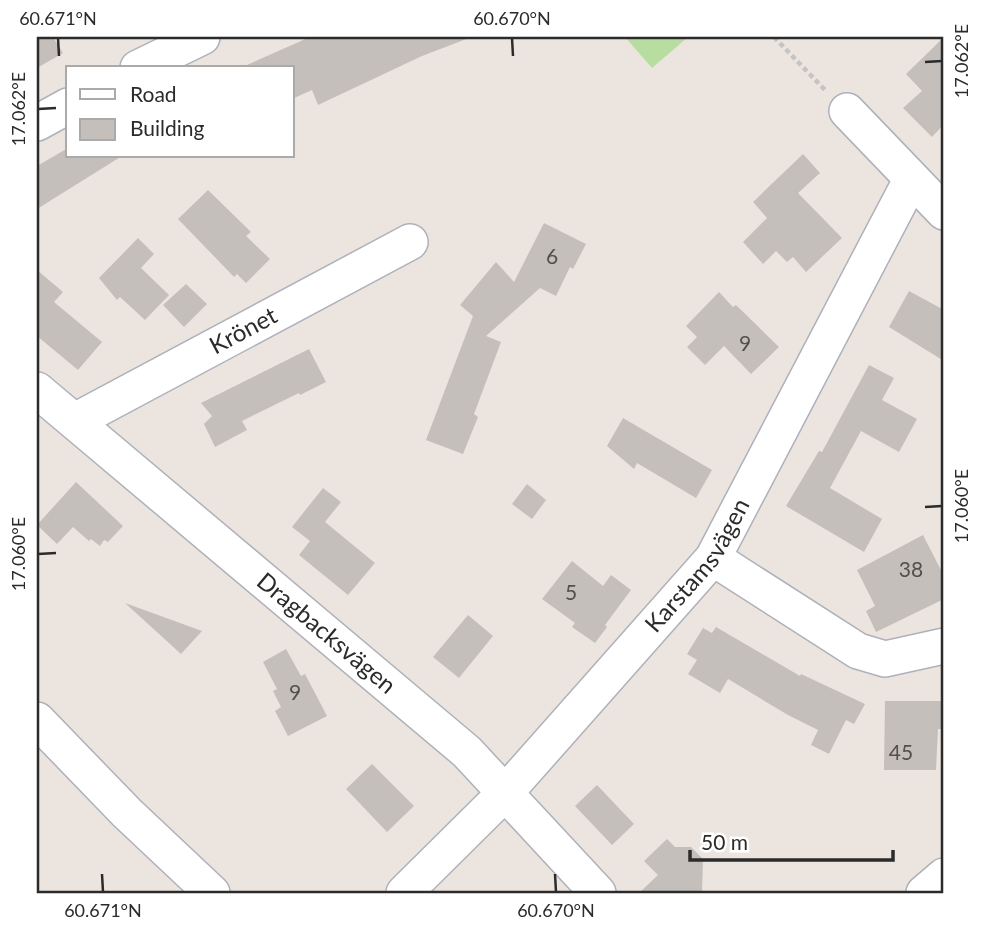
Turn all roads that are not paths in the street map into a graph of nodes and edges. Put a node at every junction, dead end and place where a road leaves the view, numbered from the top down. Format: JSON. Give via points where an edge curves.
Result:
{"nodes":[{"id":1,"x":202,"y":37,"type":"edge"},
{"id":2,"x":164,"y":44,"type":"edge"},
{"id":3,"x":140,"y":66,"type":"edge"},
{"id":4,"x":66,"y":107,"type":"edge"},
{"id":5,"x":847,"y":111,"type":"road end"},
{"id":6,"x":37,"y":123,"type":"edge"},
{"id":7,"x":911,"y":180,"type":"junction"},
{"id":8,"x":944,"y":212,"type":"edge"},
{"id":9,"x":410,"y":242,"type":"dead end"},
{"id":10,"x":37,"y":390,"type":"edge"},
{"id":11,"x":75,"y":421,"type":"junction"},
{"id":12,"x":713,"y":558,"type":"junction"},
{"id":13,"x":944,"y":646,"type":"edge"},
{"id":14,"x":37,"y":720,"type":"edge"},
{"id":15,"x":505,"y":793,"type":"junction"},
{"id":16,"x":944,"y":876,"type":"edge"},
{"id":17,"x":212,"y":893,"type":"edge"},
{"id":18,"x":404,"y":893,"type":"edge"},
{"id":19,"x":598,"y":893,"type":"edge"},
{"id":20,"x":924,"y":893,"type":"edge"}],
"edges":[{"from":1,"to":2,"type":"street"},
{"from":2,"to":3,"type":"street"},
{"from":4,"to":6,"type":"street"},
{"from":5,"to":7,"type":"street"},
{"from":7,"to":8,"type":"street"},
{"from":7,"to":12,"type":"street","name":"Karstamsvägen"},
{"from":9,"to":11,"type":"street","name":"Krönet"},
{"from":10,"to":11,"type":"street","name":"Dragbacksvägen"},
{"from":11,"to":15,"type":"street","name":"Dragbacksvägen","via":[[467,752]]},
{"from":12,"to":13,"type":"street","via":[[858,651],[885,659]]},
{"from":12,"to":15,"type":"street","name":"Karstamsvägen"},
{"from":14,"to":17,"type":"street"},
{"from":15,"to":18,"type":"street","name":"Karstamsvägen"},
{"from":15,"to":19,"type":"street","name":"Dragbacksvägen"},
{"from":16,"to":20,"type":"street"}]}
